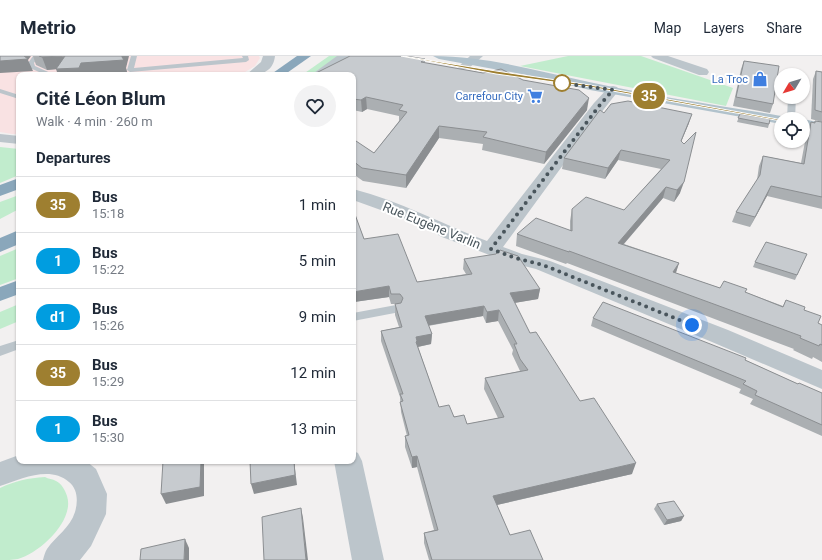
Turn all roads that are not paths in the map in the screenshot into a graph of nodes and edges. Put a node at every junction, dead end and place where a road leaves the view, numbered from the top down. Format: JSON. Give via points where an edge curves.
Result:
{"nodes":[{"id":1,"x":36,"y":56,"type":"edge"},
{"id":2,"x":134,"y":56,"type":"edge"},
{"id":3,"x":202,"y":56,"type":"edge"},
{"id":4,"x":245,"y":56,"type":"edge"},
{"id":5,"x":269,"y":56,"type":"edge"},
{"id":6,"x":657,"y":56,"type":"edge"},
{"id":7,"x":347,"y":57,"type":"edge"},
{"id":8,"x":309,"y":58,"type":"edge"},
{"id":9,"x":435,"y":58,"type":"edge"},
{"id":10,"x":214,"y":59,"type":"edge"},
{"id":11,"x":471,"y":60,"type":"edge"},
{"id":12,"x":203,"y":64,"type":"junction"},
{"id":13,"x":172,"y":66,"type":"junction"},
{"id":14,"x":44,"y":72,"type":"edge"},
{"id":15,"x":171,"y":72,"type":"edge"},
{"id":16,"x":256,"y":72,"type":"edge"},
{"id":17,"x":282,"y":72,"type":"edge"},
{"id":18,"x":294,"y":72,"type":"edge"},
{"id":19,"x":322,"y":72,"type":"edge"},
{"id":20,"x":703,"y":72,"type":"dead end"},
{"id":21,"x":0,"y":91,"type":"edge"},
{"id":22,"x":608,"y":95,"type":"junction"},
{"id":23,"x":16,"y":96,"type":"edge"},
{"id":24,"x":774,"y":119,"type":"edge"},
{"id":25,"x":810,"y":124,"type":"edge"},
{"id":26,"x":822,"y":127,"type":"edge"},
{"id":27,"x":0,"y":138,"type":"edge"},
{"id":28,"x":16,"y":140,"type":"edge"},
{"id":29,"x":16,"y":184,"type":"edge"},
{"id":30,"x":0,"y":191,"type":"edge"},
{"id":31,"x":356,"y":195,"type":"edge"},
{"id":32,"x":16,"y":223,"type":"edge"},
{"id":33,"x":0,"y":231,"type":"edge"},
{"id":34,"x":16,"y":238,"type":"edge"},
{"id":35,"x":0,"y":246,"type":"edge"},
{"id":36,"x":491,"y":249,"type":"junction"},
{"id":37,"x":16,"y":288,"type":"edge"},
{"id":38,"x":0,"y":294,"type":"edge"},
{"id":39,"x":396,"y":310,"type":"edge"},
{"id":40,"x":356,"y":317,"type":"edge"},
{"id":41,"x":16,"y":345,"type":"edge"},
{"id":42,"x":0,"y":351,"type":"edge"},
{"id":43,"x":822,"y":380,"type":"edge"},
{"id":44,"x":33,"y":464,"type":"edge"},
{"id":45,"x":61,"y":464,"type":"edge"},
{"id":46,"x":349,"y":464,"type":"edge"},
{"id":47,"x":0,"y":474,"type":"edge"},
{"id":48,"x":68,"y":556,"type":"edge"},
{"id":49,"x":368,"y":560,"type":"edge"}],
"edges":[{"from":1,"to":14,"type":"lane","via":[[31,63],[32,67]]},
{"from":2,"to":13,"type":"lane","via":[[130,70],[158,64]]},
{"from":3,"to":12,"type":"lane"},
{"from":4,"to":10,"type":"lane","via":[[246,60]]},
{"from":5,"to":16,"type":"street","via":[[264,66]]},
{"from":6,"to":20,"type":"street"},
{"from":7,"to":19,"type":"street"},
{"from":8,"to":17,"type":"highway"},
{"from":8,"to":18,"type":"highway"},
{"from":9,"to":11,"type":"main road"},
{"from":10,"to":12,"type":"lane"},
{"from":11,"to":22,"type":"main road","via":[[590,86]]},
{"from":12,"to":13,"type":"lane"},
{"from":13,"to":15,"type":"lane"},
{"from":21,"to":23,"type":"lane"},
{"from":22,"to":24,"type":"main road"},
{"from":22,"to":36,"type":"street"},
{"from":25,"to":26,"type":"main road"},
{"from":27,"to":28,"type":"street"},
{"from":29,"to":30,"type":"highway"},
{"from":31,"to":36,"type":"street","name":"Rue Eugène Varlin","via":[[420,218],[449,233]]},
{"from":32,"to":33,"type":"highway"},
{"from":34,"to":35,"type":"highway"},
{"from":36,"to":43,"type":"street","name":"Rue Eugène Varlin","via":[[543,265]]},
{"from":37,"to":38,"type":"highway"},
{"from":39,"to":40,"type":"lane"},
{"from":41,"to":42,"type":"lane"},
{"from":44,"to":47,"type":"street"},
{"from":45,"to":48,"type":"street","via":[[83,473],[91,487],[93,505],[87,526]]},
{"from":46,"to":49,"type":"street"}]}
